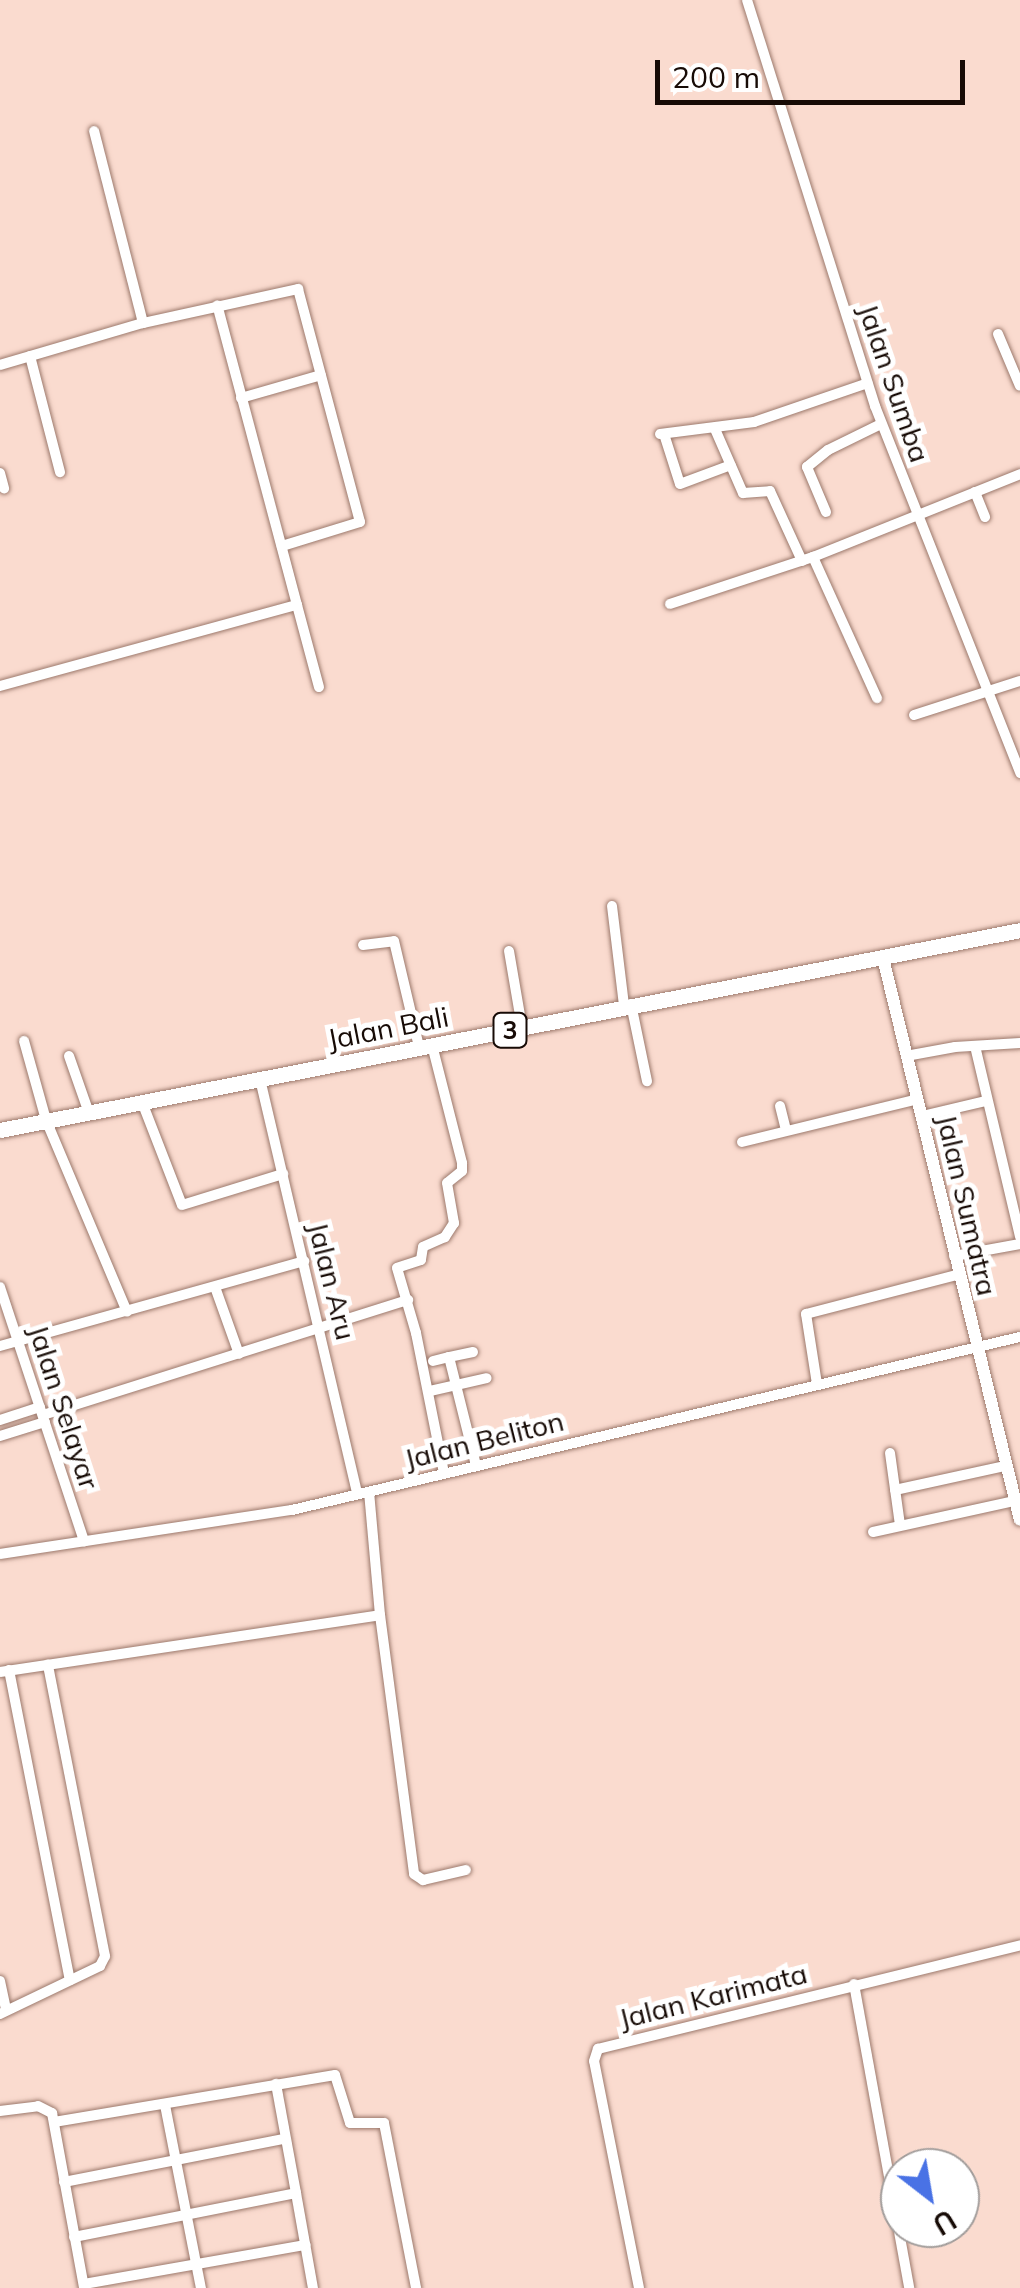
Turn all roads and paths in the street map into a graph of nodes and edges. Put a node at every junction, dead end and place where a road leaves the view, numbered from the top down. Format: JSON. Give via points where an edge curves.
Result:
{"nodes":[{"id":1,"x":747,"y":0,"type":"edge"},
{"id":2,"x":94,"y":131,"type":"dead end"},
{"id":3,"x":217,"y":305,"type":"junction"},
{"id":4,"x":143,"y":322,"type":"junction"},
{"id":5,"x":998,"y":334,"type":"dead end"},
{"id":6,"x":30,"y":356,"type":"junction"},
{"id":7,"x":0,"y":365,"type":"edge"},
{"id":8,"x":321,"y":375,"type":"junction"},
{"id":9,"x":868,"y":383,"type":"junction"},
{"id":10,"x":1020,"y":386,"type":"edge"},
{"id":11,"x":241,"y":398,"type":"junction"},
{"id":12,"x":881,"y":424,"type":"junction"},
{"id":13,"x":715,"y":429,"type":"junction"},
{"id":14,"x":731,"y":466,"type":"junction"},
{"id":15,"x":60,"y":472,"type":"dead end"},
{"id":16,"x":0,"y":473,"type":"edge"},
{"id":17,"x":1020,"y":474,"type":"edge"},
{"id":18,"x":4,"y":488,"type":"dead end"},
{"id":19,"x":975,"y":492,"type":"junction"},
{"id":20,"x":826,"y":512,"type":"dead end"},
{"id":21,"x":917,"y":516,"type":"junction"},
{"id":22,"x":985,"y":517,"type":"dead end"},
{"id":23,"x":282,"y":546,"type":"junction"},
{"id":24,"x":807,"y":559,"type":"junction"},
{"id":25,"x":670,"y":604,"type":"dead end"},
{"id":26,"x":297,"y":606,"type":"junction"},
{"id":27,"x":1011,"y":685,"type":"edge"},
{"id":28,"x":0,"y":686,"type":"edge"},
{"id":29,"x":319,"y":687,"type":"dead end"},
{"id":30,"x":992,"y":693,"type":"junction"},
{"id":31,"x":877,"y":698,"type":"dead end"},
{"id":32,"x":914,"y":715,"type":"dead end"},
{"id":33,"x":1020,"y":772,"type":"edge"},
{"id":34,"x":612,"y":906,"type":"dead end"},
{"id":35,"x":1020,"y":930,"type":"edge"},
{"id":36,"x":363,"y":945,"type":"dead end"},
{"id":37,"x":509,"y":950,"type":"dead end"},
{"id":38,"x":883,"y":958,"type":"junction"},
{"id":39,"x":628,"y":1004,"type":"junction"},
{"id":40,"x":522,"y":1028,"type":"junction"},
{"id":41,"x":24,"y":1041,"type":"dead end"},
{"id":42,"x":1020,"y":1043,"type":"edge"},
{"id":43,"x":426,"y":1046,"type":"junction"},
{"id":44,"x":974,"y":1046,"type":"junction"},
{"id":45,"x":69,"y":1056,"type":"dead end"},
{"id":46,"x":906,"y":1056,"type":"junction"},
{"id":47,"x":32,"y":1068,"type":"junction"},
{"id":48,"x":19,"y":1073,"type":"dead end"},
{"id":49,"x":260,"y":1079,"type":"junction"},
{"id":50,"x":647,"y":1081,"type":"dead end"},
{"id":51,"x":918,"y":1099,"type":"junction"},
{"id":52,"x":986,"y":1101,"type":"junction"},
{"id":53,"x":142,"y":1102,"type":"junction"},
{"id":54,"x":780,"y":1106,"type":"dead end"},
{"id":55,"x":89,"y":1112,"type":"junction"},
{"id":56,"x":922,"y":1116,"type":"junction"},
{"id":57,"x":46,"y":1120,"type":"junction"},
{"id":58,"x":0,"y":1130,"type":"edge"},
{"id":59,"x":786,"y":1130,"type":"junction"},
{"id":60,"x":742,"y":1142,"type":"dead end"},
{"id":61,"x":283,"y":1174,"type":"junction"},
{"id":62,"x":1020,"y":1241,"type":"edge"},
{"id":63,"x":954,"y":1256,"type":"junction"},
{"id":64,"x":304,"y":1261,"type":"junction"},
{"id":65,"x":957,"y":1275,"type":"junction"},
{"id":66,"x":0,"y":1287,"type":"edge"},
{"id":67,"x":214,"y":1287,"type":"junction"},
{"id":68,"x":408,"y":1300,"type":"junction"},
{"id":69,"x":127,"y":1312,"type":"junction"},
{"id":70,"x":321,"y":1327,"type":"junction"},
{"id":71,"x":1020,"y":1336,"type":"edge"},
{"id":72,"x":19,"y":1340,"type":"junction"},
{"id":73,"x":0,"y":1346,"type":"edge"},
{"id":74,"x":974,"y":1347,"type":"junction"},
{"id":75,"x":473,"y":1352,"type":"dead end"},
{"id":76,"x":239,"y":1354,"type":"junction"},
{"id":77,"x":449,"y":1357,"type":"junction"},
{"id":78,"x":434,"y":1361,"type":"dead end"},
{"id":79,"x":488,"y":1378,"type":"dead end"},
{"id":80,"x":817,"y":1384,"type":"junction"},
{"id":81,"x":457,"y":1385,"type":"junction"},
{"id":82,"x":430,"y":1391,"type":"dead end"},
{"id":83,"x":43,"y":1414,"type":"junction"},
{"id":84,"x":0,"y":1420,"type":"edge"},
{"id":85,"x":0,"y":1436,"type":"edge"},
{"id":86,"x":890,"y":1453,"type":"dead end"},
{"id":87,"x":476,"y":1465,"type":"junction"},
{"id":88,"x":1005,"y":1466,"type":"junction"},
{"id":89,"x":444,"y":1473,"type":"junction"},
{"id":90,"x":895,"y":1490,"type":"junction"},
{"id":91,"x":369,"y":1492,"type":"junction"},
{"id":92,"x":356,"y":1494,"type":"junction"},
{"id":93,"x":1014,"y":1502,"type":"junction"},
{"id":94,"x":1020,"y":1520,"type":"edge"},
{"id":95,"x":900,"y":1525,"type":"junction"},
{"id":96,"x":873,"y":1532,"type":"dead end"},
{"id":97,"x":84,"y":1541,"type":"junction"},
{"id":98,"x":0,"y":1554,"type":"edge"},
{"id":99,"x":380,"y":1615,"type":"junction"},
{"id":100,"x":48,"y":1665,"type":"junction"},
{"id":101,"x":5,"y":1671,"type":"edge"},
{"id":102,"x":466,"y":1870,"type":"dead end"},
{"id":103,"x":1020,"y":1945,"type":"edge"},
{"id":104,"x":70,"y":1980,"type":"junction"},
{"id":105,"x":0,"y":1981,"type":"edge"},
{"id":106,"x":854,"y":1984,"type":"junction"},
{"id":107,"x":3,"y":2012,"type":"edge"},
{"id":108,"x":276,"y":2084,"type":"junction"},
{"id":109,"x":165,"y":2105,"type":"junction"},
{"id":110,"x":0,"y":2111,"type":"edge"},
{"id":111,"x":54,"y":2122,"type":"junction"},
{"id":112,"x":284,"y":2139,"type":"junction"},
{"id":113,"x":176,"y":2159,"type":"junction"},
{"id":114,"x":64,"y":2182,"type":"junction"},
{"id":115,"x":296,"y":2193,"type":"junction"},
{"id":116,"x":187,"y":2214,"type":"junction"},
{"id":117,"x":74,"y":2237,"type":"junction"},
{"id":118,"x":306,"y":2245,"type":"junction"},
{"id":119,"x":196,"y":2264,"type":"junction"},
{"id":120,"x":84,"y":2286,"type":"edge"},
{"id":121,"x":201,"y":2288,"type":"edge"},
{"id":122,"x":313,"y":2288,"type":"edge"},
{"id":123,"x":416,"y":2288,"type":"edge"},
{"id":124,"x":639,"y":2288,"type":"edge"},
{"id":125,"x":910,"y":2288,"type":"edge"}],
"edges":[{"from":1,"to":9,"type":"street","name":"Jalan Sumba"},
{"from":2,"to":4,"type":"street"},
{"from":3,"to":4,"type":"street"},
{"from":3,"to":8,"type":"street","via":[[298,289]]},
{"from":3,"to":11,"type":"street"},
{"from":4,"to":6,"type":"street"},
{"from":5,"to":10,"type":"street"},
{"from":6,"to":7,"type":"street"},
{"from":6,"to":15,"type":"street"},
{"from":8,"to":11,"type":"street"},
{"from":8,"to":23,"type":"street","via":[[360,522]]},
{"from":9,"to":12,"type":"street","name":"Jalan Sumba"},
{"from":9,"to":13,"type":"street"},
{"from":11,"to":23,"type":"street"},
{"from":12,"to":20,"type":"street","via":[[808,467]]},
{"from":12,"to":21,"type":"street","name":"Jalan Sumba"},
{"from":13,"to":14,"type":"street"},
{"from":13,"to":14,"type":"street","via":[[662,434],[680,484]]},
{"from":14,"to":24,"type":"street","via":[[747,496],[770,491]]},
{"from":16,"to":18,"type":"street"},
{"from":17,"to":19,"type":"street"},
{"from":19,"to":21,"type":"street"},
{"from":19,"to":22,"type":"street"},
{"from":21,"to":24,"type":"street"},
{"from":21,"to":30,"type":"street","name":"Jalan Sumba"},
{"from":23,"to":26,"type":"street"},
{"from":24,"to":25,"type":"street"},
{"from":24,"to":31,"type":"street"},
{"from":26,"to":28,"type":"street"},
{"from":26,"to":29,"type":"street"},
{"from":27,"to":30,"type":"street"},
{"from":30,"to":32,"type":"street"},
{"from":30,"to":33,"type":"street","name":"Jalan Sumba"},
{"from":34,"to":39,"type":"street"},
{"from":35,"to":38,"type":"highway","name":"Jalan Bali","number":"3"},
{"from":36,"to":43,"type":"street","via":[[394,942]]},
{"from":37,"to":40,"type":"street"},
{"from":38,"to":39,"type":"highway","name":"Jalan Bali","number":"3"},
{"from":38,"to":46,"type":"main road","name":"Jalan Sumatra"},
{"from":39,"to":40,"type":"highway","name":"Jalan Bali","number":"3"},
{"from":39,"to":50,"type":"street"},
{"from":40,"to":43,"type":"highway","name":"Jalan Bali","number":"3"},
{"from":41,"to":47,"type":"street"},
{"from":42,"to":44,"type":"street"},
{"from":43,"to":49,"type":"highway","name":"Jalan Bali","number":"3"},
{"from":43,"to":68,"type":"street","via":[[462,1170],[446,1183],[450,1230],[423,1247],[421,1260],[397,1268]]},
{"from":44,"to":46,"type":"street"},
{"from":44,"to":52,"type":"street"},
{"from":45,"to":55,"type":"street"},
{"from":46,"to":51,"type":"main road","name":"Jalan Sumatra"},
{"from":47,"to":48,"type":"street"},
{"from":47,"to":57,"type":"street"},
{"from":49,"to":53,"type":"highway","name":"Jalan Bali","number":"3"},
{"from":49,"to":61,"type":"street","name":"Jalan Aru"},
{"from":51,"to":56,"type":"main road","name":"Jalan Sumatra"},
{"from":51,"to":59,"type":"street"},
{"from":52,"to":56,"type":"street"},
{"from":52,"to":62,"type":"street"},
{"from":53,"to":55,"type":"highway","name":"Jalan Bali","number":"3"},
{"from":53,"to":61,"type":"street","via":[[182,1205]]},
{"from":54,"to":59,"type":"street"},
{"from":55,"to":57,"type":"highway","name":"Jalan Bali","number":"3"},
{"from":56,"to":63,"type":"main road","name":"Jalan Sumatra"},
{"from":57,"to":58,"type":"highway","name":"Jalan Bali","number":"3"},
{"from":57,"to":69,"type":"street"},
{"from":59,"to":60,"type":"street"},
{"from":61,"to":64,"type":"street","name":"Jalan Aru"},
{"from":62,"to":63,"type":"street"},
{"from":63,"to":65,"type":"main road","name":"Jalan Sumatra"},
{"from":64,"to":67,"type":"street"},
{"from":64,"to":70,"type":"street","name":"Jalan Aru"},
{"from":65,"to":74,"type":"main road","name":"Jalan Sumatra"},
{"from":65,"to":80,"type":"street","via":[[806,1314]]},
{"from":66,"to":72,"type":"street","name":"Jalan Selayar"},
{"from":67,"to":69,"type":"street"},
{"from":67,"to":76,"type":"street"},
{"from":68,"to":70,"type":"street"},
{"from":68,"to":89,"type":"street"},
{"from":69,"to":72,"type":"street"},
{"from":70,"to":76,"type":"street"},
{"from":70,"to":92,"type":"street","name":"Jalan Aru"},
{"from":71,"to":74,"type":"street","name":"Jalan Beliton"},
{"from":72,"to":73,"type":"street"},
{"from":72,"to":83,"type":"street","name":"Jalan Selayar"},
{"from":74,"to":80,"type":"street","name":"Jalan Beliton"},
{"from":74,"to":88,"type":"main road","name":"Jalan Sumatra"},
{"from":75,"to":77,"type":"street"},
{"from":76,"to":83,"type":"street"},
{"from":77,"to":78,"type":"street"},
{"from":77,"to":81,"type":"street"},
{"from":79,"to":81,"type":"street"},
{"from":80,"to":87,"type":"street","name":"Jalan Beliton"},
{"from":81,"to":82,"type":"street"},
{"from":81,"to":87,"type":"street"},
{"from":83,"to":84,"type":"street"},
{"from":83,"to":85,"type":"street"},
{"from":83,"to":97,"type":"street","name":"Jalan Selayar"},
{"from":86,"to":90,"type":"street"},
{"from":87,"to":89,"type":"street","name":"Jalan Beliton"},
{"from":88,"to":90,"type":"street"},
{"from":88,"to":93,"type":"main road","name":"Jalan Sumatra"},
{"from":89,"to":91,"type":"street","name":"Jalan Beliton"},
{"from":90,"to":95,"type":"street"},
{"from":91,"to":92,"type":"street","name":"Jalan Beliton"},
{"from":91,"to":99,"type":"street"},
{"from":92,"to":97,"type":"street","name":"Jalan Beliton"},
{"from":93,"to":94,"type":"main road","name":"Jalan Sumatra"},
{"from":93,"to":95,"type":"street"},
{"from":95,"to":96,"type":"street"},
{"from":97,"to":98,"type":"street","name":"Jalan Beliton"},
{"from":99,"to":100,"type":"street"},
{"from":99,"to":102,"type":"street","via":[[414,1874],[420,1880]]},
{"from":100,"to":101,"type":"street"},
{"from":100,"to":104,"type":"street","via":[[105,1952],[100,1966]]},
{"from":101,"to":104,"type":"street"},
{"from":103,"to":106,"type":"street","name":"Jalan Karimata"},
{"from":104,"to":107,"type":"street"},
{"from":105,"to":107,"type":"street"},
{"from":106,"to":124,"type":"street","name":"Jalan Karimata","via":[[596,2051]]},
{"from":106,"to":125,"type":"street"},
{"from":108,"to":109,"type":"street"},
{"from":108,"to":112,"type":"street"},
{"from":108,"to":123,"type":"street","via":[[335,2074],[350,2123],[384,2123]]},
{"from":109,"to":111,"type":"street"},
{"from":109,"to":113,"type":"street"},
{"from":110,"to":111,"type":"street","via":[[46,2107]]},
{"from":111,"to":114,"type":"street"},
{"from":112,"to":113,"type":"street"},
{"from":112,"to":115,"type":"street"},
{"from":113,"to":114,"type":"street"},
{"from":113,"to":116,"type":"street"},
{"from":114,"to":117,"type":"street"},
{"from":115,"to":116,"type":"street"},
{"from":115,"to":118,"type":"street"},
{"from":116,"to":117,"type":"street"},
{"from":116,"to":119,"type":"street"},
{"from":117,"to":120,"type":"street"},
{"from":118,"to":119,"type":"street"},
{"from":118,"to":122,"type":"street"},
{"from":119,"to":120,"type":"street"},
{"from":119,"to":121,"type":"street"}]}
